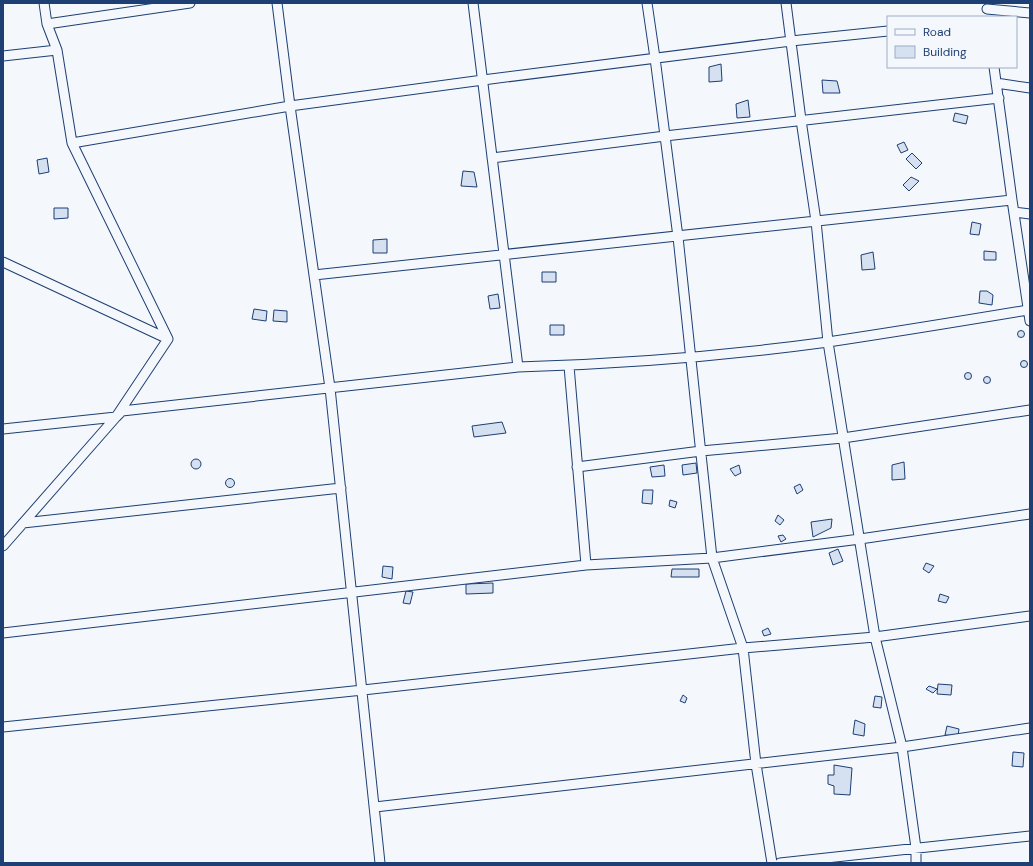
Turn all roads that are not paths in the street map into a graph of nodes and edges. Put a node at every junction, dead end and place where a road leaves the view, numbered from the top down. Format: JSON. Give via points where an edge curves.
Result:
{"nodes":[{"id":1,"x":44,"y":3,"type":"edge"},
{"id":2,"x":190,"y":3,"type":"edge"},
{"id":3,"x":277,"y":3,"type":"edge"},
{"id":4,"x":473,"y":3,"type":"edge"},
{"id":5,"x":646,"y":3,"type":"edge"},
{"id":6,"x":786,"y":3,"type":"edge"},
{"id":7,"x":987,"y":10,"type":"edge"},
{"id":8,"x":1030,"y":13,"type":"edge"},
{"id":9,"x":47,"y":24,"type":"junction"},
{"id":10,"x":887,"y":31,"type":"edge"},
{"id":11,"x":791,"y":41,"type":"junction"},
{"id":12,"x":58,"y":50,"type":"junction"},
{"id":13,"x":3,"y":56,"type":"edge"},
{"id":14,"x":655,"y":58,"type":"junction"},
{"id":15,"x":994,"y":68,"type":"edge"},
{"id":16,"x":483,"y":80,"type":"junction"},
{"id":17,"x":996,"y":83,"type":"junction"},
{"id":18,"x":1030,"y":88,"type":"edge"},
{"id":19,"x":999,"y":98,"type":"junction"},
{"id":20,"x":290,"y":106,"type":"junction"},
{"id":21,"x":801,"y":120,"type":"junction"},
{"id":22,"x":665,"y":136,"type":"junction"},
{"id":23,"x":72,"y":143,"type":"junction"},
{"id":24,"x":492,"y":158,"type":"junction"},
{"id":25,"x":1012,"y":200,"type":"junction"},
{"id":26,"x":1014,"y":212,"type":"junction"},
{"id":27,"x":1030,"y":214,"type":"edge"},
{"id":28,"x":816,"y":221,"type":"junction"},
{"id":29,"x":678,"y":237,"type":"junction"},
{"id":30,"x":503,"y":255,"type":"junction"},
{"id":31,"x":3,"y":262,"type":"edge"},
{"id":32,"x":314,"y":275,"type":"junction"},
{"id":33,"x":1028,"y":297,"type":"edge"},
{"id":34,"x":1028,"y":310,"type":"junction"},
{"id":35,"x":1030,"y":321,"type":"edge"},
{"id":36,"x":168,"y":339,"type":"junction"},
{"id":37,"x":828,"y":342,"type":"junction"},
{"id":38,"x":692,"y":357,"type":"junction"},
{"id":39,"x":569,"y":366,"type":"junction"},
{"id":40,"x":518,"y":367,"type":"junction"},
{"id":41,"x":330,"y":388,"type":"junction"},
{"id":42,"x":1030,"y":410,"type":"edge"},
{"id":43,"x":116,"y":417,"type":"junction"},
{"id":44,"x":3,"y":429,"type":"edge"},
{"id":45,"x":843,"y":438,"type":"junction"},
{"id":46,"x":701,"y":451,"type":"junction"},
{"id":47,"x":577,"y":467,"type":"junction"},
{"id":48,"x":341,"y":488,"type":"junction"},
{"id":49,"x":1030,"y":514,"type":"edge"},
{"id":50,"x":23,"y":523,"type":"junction"},
{"id":51,"x":860,"y":539,"type":"junction"},
{"id":52,"x":3,"y":546,"type":"edge"},
{"id":53,"x":712,"y":558,"type":"junction"},
{"id":54,"x":586,"y":565,"type":"junction"},
{"id":55,"x":352,"y":592,"type":"junction"},
{"id":56,"x":1030,"y":616,"type":"edge"},
{"id":57,"x":3,"y":632,"type":"edge"},
{"id":58,"x":875,"y":637,"type":"junction"},
{"id":59,"x":742,"y":648,"type":"junction"},
{"id":60,"x":363,"y":690,"type":"junction"},
{"id":61,"x":3,"y":726,"type":"edge"},
{"id":62,"x":1030,"y":728,"type":"edge"},
{"id":63,"x":902,"y":748,"type":"junction"},
{"id":64,"x":756,"y":764,"type":"junction"},
{"id":65,"x":375,"y":807,"type":"junction"},
{"id":66,"x":1030,"y":836,"type":"edge"},
{"id":67,"x":916,"y":848,"type":"junction"},
{"id":68,"x":380,"y":863,"type":"edge"},
{"id":69,"x":772,"y":863,"type":"edge"},
{"id":70,"x":780,"y":863,"type":"edge"},
{"id":71,"x":916,"y":863,"type":"edge"}],
"edges":[{"from":1,"to":9,"type":"street"},
{"from":2,"to":9,"type":"street"},
{"from":3,"to":20,"type":"street"},
{"from":4,"to":16,"type":"street"},
{"from":5,"to":14,"type":"street"},
{"from":6,"to":11,"type":"street"},
{"from":7,"to":8,"type":"street"},
{"from":9,"to":12,"type":"street"},
{"from":10,"to":11,"type":"street"},
{"from":11,"to":14,"type":"street"},
{"from":11,"to":21,"type":"street"},
{"from":12,"to":13,"type":"street"},
{"from":12,"to":23,"type":"street"},
{"from":14,"to":16,"type":"street"},
{"from":14,"to":22,"type":"street"},
{"from":15,"to":17,"type":"street"},
{"from":16,"to":20,"type":"street"},
{"from":16,"to":24,"type":"street"},
{"from":17,"to":18,"type":"street"},
{"from":17,"to":19,"type":"street"},
{"from":19,"to":21,"type":"street"},
{"from":19,"to":25,"type":"street"},
{"from":20,"to":23,"type":"street"},
{"from":20,"to":32,"type":"street"},
{"from":21,"to":22,"type":"street"},
{"from":21,"to":28,"type":"street"},
{"from":22,"to":24,"type":"street"},
{"from":22,"to":29,"type":"street"},
{"from":23,"to":36,"type":"street"},
{"from":24,"to":30,"type":"street"},
{"from":25,"to":26,"type":"street"},
{"from":25,"to":28,"type":"street"},
{"from":26,"to":27,"type":"street"},
{"from":26,"to":33,"type":"street"},
{"from":28,"to":29,"type":"street"},
{"from":28,"to":37,"type":"street"},
{"from":29,"to":30,"type":"street"},
{"from":29,"to":38,"type":"street"},
{"from":30,"to":32,"type":"street"},
{"from":30,"to":40,"type":"street"},
{"from":31,"to":36,"type":"street"},
{"from":32,"to":41,"type":"street"},
{"from":33,"to":34,"type":"street"},
{"from":34,"to":35,"type":"street"},
{"from":34,"to":37,"type":"street"},
{"from":36,"to":43,"type":"street"},
{"from":37,"to":38,"type":"street"},
{"from":37,"to":45,"type":"street"},
{"from":38,"to":39,"type":"street"},
{"from":38,"to":46,"type":"street"},
{"from":39,"to":40,"type":"street"},
{"from":39,"to":47,"type":"street"},
{"from":40,"to":41,"type":"street"},
{"from":41,"to":43,"type":"street","via":[[122,412]]},
{"from":41,"to":48,"type":"street"},
{"from":42,"to":45,"type":"street"},
{"from":43,"to":44,"type":"street"},
{"from":43,"to":50,"type":"street"},
{"from":45,"to":46,"type":"street"},
{"from":45,"to":51,"type":"street"},
{"from":46,"to":47,"type":"street"},
{"from":46,"to":53,"type":"street"},
{"from":47,"to":54,"type":"street"},
{"from":48,"to":50,"type":"street"},
{"from":48,"to":55,"type":"street"},
{"from":49,"to":51,"type":"street"},
{"from":50,"to":52,"type":"street"},
{"from":51,"to":53,"type":"street"},
{"from":51,"to":58,"type":"street"},
{"from":53,"to":54,"type":"street"},
{"from":53,"to":59,"type":"street"},
{"from":54,"to":55,"type":"street"},
{"from":55,"to":57,"type":"street"},
{"from":55,"to":60,"type":"street"},
{"from":56,"to":58,"type":"street"},
{"from":58,"to":59,"type":"street"},
{"from":58,"to":63,"type":"street"},
{"from":59,"to":60,"type":"street"},
{"from":59,"to":64,"type":"street"},
{"from":60,"to":61,"type":"street"},
{"from":60,"to":65,"type":"street"},
{"from":62,"to":63,"type":"street"},
{"from":63,"to":64,"type":"street"},
{"from":63,"to":67,"type":"street"},
{"from":64,"to":65,"type":"street"},
{"from":64,"to":69,"type":"street"},
{"from":65,"to":68,"type":"street"},
{"from":66,"to":67,"type":"street"},
{"from":67,"to":70,"type":"street"},
{"from":67,"to":71,"type":"street"}]}
